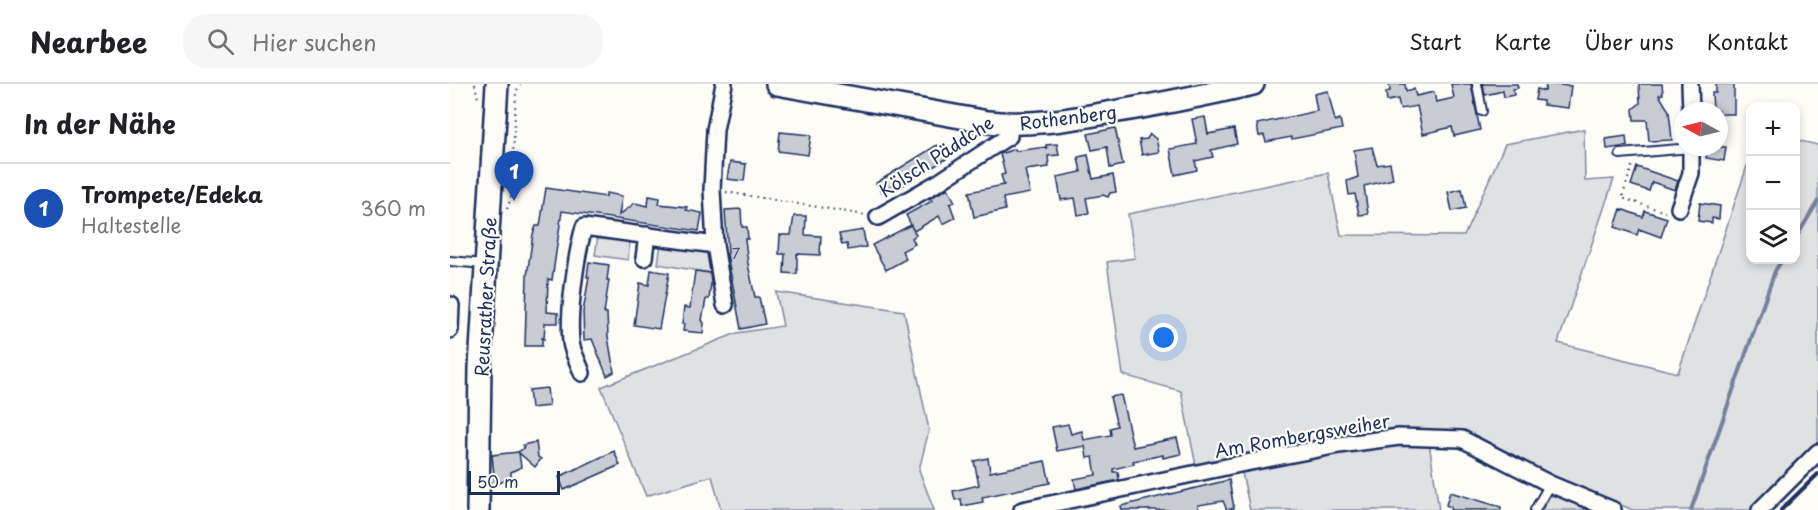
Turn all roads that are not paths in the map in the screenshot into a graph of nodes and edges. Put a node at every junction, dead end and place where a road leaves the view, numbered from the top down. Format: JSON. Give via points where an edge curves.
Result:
{"nodes":[{"id":1,"x":485,"y":84,"type":"edge"},
{"id":2,"x":496,"y":84,"type":"edge"},
{"id":3,"x":509,"y":84,"type":"edge"},
{"id":4,"x":724,"y":84,"type":"edge"},
{"id":5,"x":777,"y":84,"type":"edge"},
{"id":6,"x":1253,"y":84,"type":"edge"},
{"id":7,"x":1477,"y":84,"type":"edge"},
{"id":8,"x":1690,"y":84,"type":"edge"},
{"id":9,"x":1209,"y":89,"type":"edge"},
{"id":10,"x":1691,"y":102,"type":"edge"},
{"id":11,"x":496,"y":110,"type":"junction"},
{"id":12,"x":1482,"y":111,"type":"dead end"},
{"id":13,"x":1009,"y":124,"type":"junction"},
{"id":14,"x":1674,"y":149,"type":"edge"},
{"id":15,"x":1620,"y":154,"type":"dead end"},
{"id":16,"x":1691,"y":156,"type":"edge"},
{"id":17,"x":1678,"y":207,"type":"road end"},
{"id":18,"x":878,"y":217,"type":"road end"},
{"id":19,"x":647,"y":236,"type":"junction"},
{"id":20,"x":715,"y":245,"type":"junction"},
{"id":21,"x":644,"y":258,"type":"dead end"},
{"id":22,"x":450,"y":261,"type":"edge"},
{"id":23,"x":486,"y":264,"type":"junction"},
{"id":24,"x":725,"y":304,"type":"dead end"},
{"id":25,"x":451,"y":305,"type":"edge"},
{"id":26,"x":450,"y":330,"type":"edge"},
{"id":27,"x":582,"y":373,"type":"dead end"},
{"id":28,"x":1818,"y":452,"type":"edge"},
{"id":29,"x":1550,"y":484,"type":"junction"},
{"id":30,"x":478,"y":510,"type":"edge"},
{"id":31,"x":1022,"y":510,"type":"edge"},
{"id":32,"x":1535,"y":510,"type":"edge"},
{"id":33,"x":1614,"y":510,"type":"edge"},
{"id":34,"x":1760,"y":510,"type":"edge"}],
"edges":[{"from":1,"to":11,"type":"street"},
{"from":2,"to":11,"type":"street","name":"Reusrather Straße"},
{"from":3,"to":11,"type":"street"},
{"from":4,"to":20,"type":"street","via":[[715,130]]},
{"from":5,"to":13,"type":"street","name":"Rothenberg"},
{"from":6,"to":9,"type":"street","name":"Rothenberg"},
{"from":7,"to":12,"type":"lane"},
{"from":8,"to":10,"type":"street"},
{"from":9,"to":13,"type":"street","name":"Rothenberg","via":[[1055,122]]},
{"from":11,"to":23,"type":"street","name":"Reusrather Straße"},
{"from":13,"to":18,"type":"street","name":"Kölsch Päddche","via":[[1009,136]]},
{"from":14,"to":15,"type":"lane"},
{"from":16,"to":17,"type":"street","via":[[1691,173]]},
{"from":19,"to":20,"type":"street"},
{"from":19,"to":21,"type":"street"},
{"from":19,"to":27,"type":"street","via":[[584,227],[573,296],[571,344]]},
{"from":20,"to":24,"type":"street"},
{"from":22,"to":23,"type":"lane"},
{"from":23,"to":30,"type":"street","name":"Reusrather Straße"},
{"from":25,"to":26,"type":"street"},
{"from":28,"to":34,"type":"street"},
{"from":29,"to":31,"type":"street","name":"Am Rombergsweiher","via":[[1462,439],[1399,437],[1240,464]]},
{"from":29,"to":32,"type":"lane"},
{"from":29,"to":33,"type":"street","name":"Am Rombergsweiher"}]}
